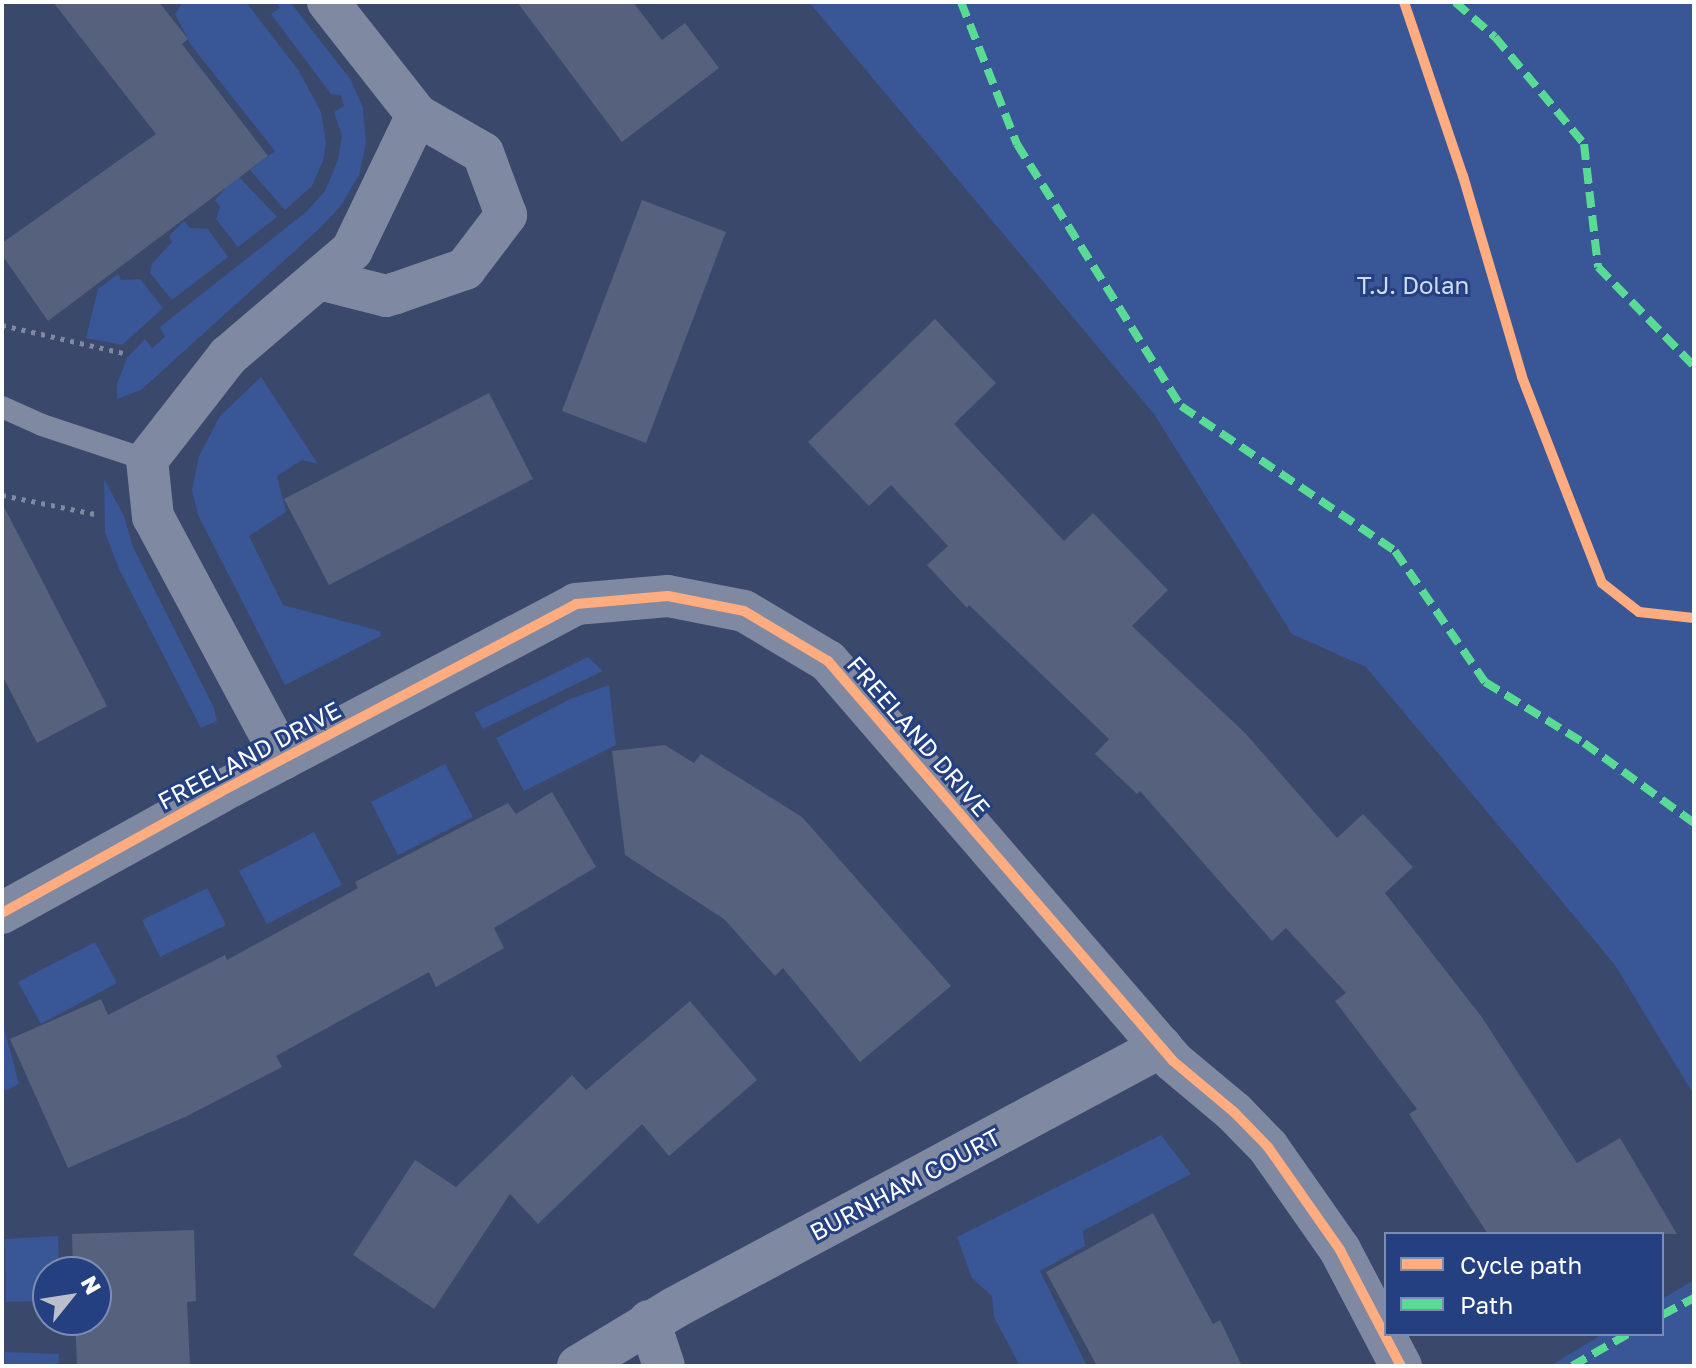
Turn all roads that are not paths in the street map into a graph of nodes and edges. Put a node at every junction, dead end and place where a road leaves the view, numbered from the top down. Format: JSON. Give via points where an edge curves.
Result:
{"nodes":[{"id":1,"x":328,"y":2,"type":"edge"},
{"id":2,"x":417,"y":115,"type":"junction"},
{"id":3,"x":319,"y":279,"type":"junction"},
{"id":4,"x":2,"y":407,"type":"edge"},
{"id":5,"x":147,"y":460,"type":"junction"},
{"id":6,"x":283,"y":759,"type":"junction"},
{"id":7,"x":2,"y":913,"type":"edge"},
{"id":8,"x":1161,"y":1047,"type":"junction"},
{"id":9,"x":649,"y":1321,"type":"junction"},
{"id":10,"x":1384,"y":1334,"type":"edge"},
{"id":11,"x":1385,"y":1336,"type":"edge"},
{"id":12,"x":578,"y":1366,"type":"edge"},
{"id":13,"x":664,"y":1366,"type":"edge"},
{"id":14,"x":1401,"y":1366,"type":"edge"}],
"edges":[{"from":1,"to":2,"type":"street"},
{"from":2,"to":3,"type":"street","via":[[352,250]]},
{"from":2,"to":3,"type":"street","via":[[483,153],[506,215],[465,269],[396,293],[386,296]]},
{"from":3,"to":5,"type":"street","via":[[228,356]]},
{"from":4,"to":5,"type":"lane"},
{"from":5,"to":6,"type":"street","via":[[153,517]]},
{"from":6,"to":7,"type":"street","name":"FREELAND DRIVE"},
{"from":6,"to":8,"type":"street","name":"FREELAND DRIVE","via":[[576,604],[668,596],[744,611],[828,661]]},
{"from":8,"to":9,"type":"street","name":"BURNHAM COURT"},
{"from":8,"to":10,"type":"street","name":"FREELAND DRIVE","via":[[1268,1147],[1340,1250]]},
{"from":9,"to":12,"type":"street","name":"BURNHAM COURT"},
{"from":9,"to":13,"type":"street"},
{"from":11,"to":14,"type":"street","name":"FREELAND DRIVE"}]}
